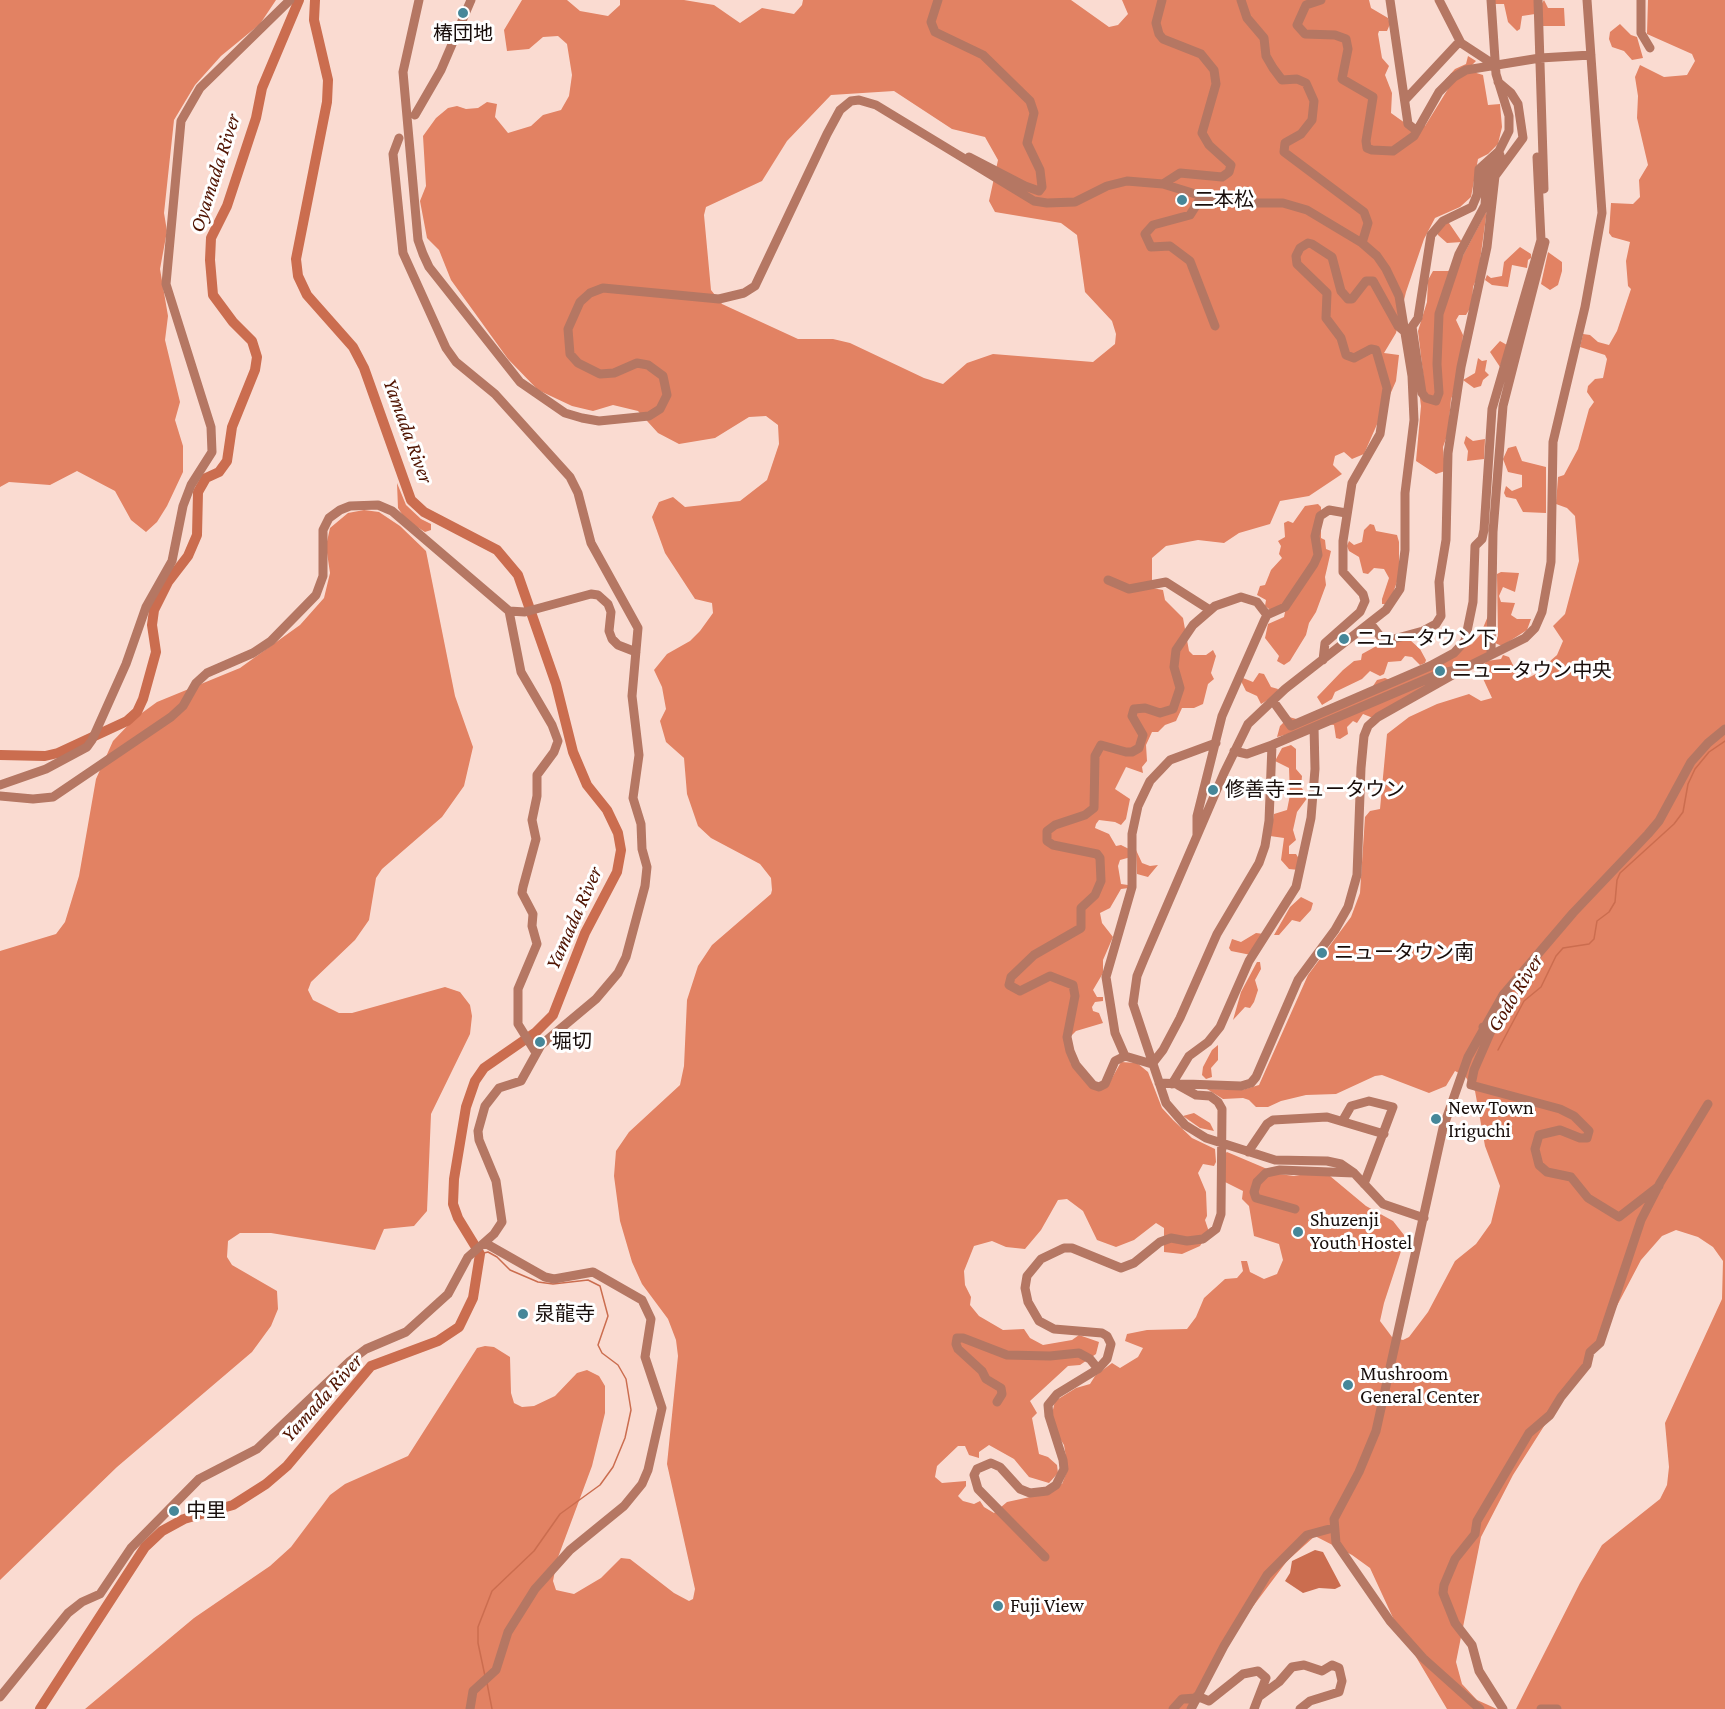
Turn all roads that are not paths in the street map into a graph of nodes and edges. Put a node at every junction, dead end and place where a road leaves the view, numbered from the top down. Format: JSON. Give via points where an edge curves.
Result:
{"nodes":[{"id":1,"x":290,"y":0,"type":"edge"},
{"id":2,"x":419,"y":0,"type":"edge"},
{"id":3,"x":471,"y":0,"type":"edge"},
{"id":4,"x":938,"y":0,"type":"edge"},
{"id":5,"x":1162,"y":0,"type":"edge"},
{"id":6,"x":1241,"y":0,"type":"edge"},
{"id":7,"x":1321,"y":0,"type":"edge"},
{"id":8,"x":1390,"y":0,"type":"edge"},
{"id":9,"x":1439,"y":0,"type":"edge"},
{"id":10,"x":1491,"y":0,"type":"edge"},
{"id":11,"x":1538,"y":0,"type":"edge"},
{"id":12,"x":1587,"y":0,"type":"edge"},
{"id":13,"x":1641,"y":0,"type":"edge"},
{"id":14,"x":1460,"y":41,"type":"junction"},
{"id":15,"x":1650,"y":48,"type":"dead end"},
{"id":16,"x":1591,"y":55,"type":"junction"},
{"id":17,"x":1540,"y":58,"type":"junction"},
{"id":18,"x":1495,"y":65,"type":"junction"},
{"id":19,"x":1498,"y":82,"type":"junction"},
{"id":20,"x":1405,"y":100,"type":"junction"},
{"id":21,"x":415,"y":115,"type":"dead end"},
{"id":22,"x":1418,"y":131,"type":"junction"},
{"id":23,"x":399,"y":138,"type":"dead end"},
{"id":24,"x":1499,"y":151,"type":"junction"},
{"id":25,"x":955,"y":154,"type":"junction"},
{"id":26,"x":1537,"y":158,"type":"dead end"},
{"id":27,"x":1163,"y":184,"type":"junction"},
{"id":28,"x":1202,"y":196,"type":"junction"},
{"id":29,"x":1543,"y":241,"type":"junction"},
{"id":30,"x":1362,"y":243,"type":"junction"},
{"id":31,"x":1215,"y":326,"type":"dead end"},
{"id":32,"x":1408,"y":329,"type":"junction"},
{"id":33,"x":1346,"y":513,"type":"junction"},
{"id":34,"x":1108,"y":580,"type":"dead end"},
{"id":35,"x":1210,"y":610,"type":"junction"},
{"id":36,"x":509,"y":611,"type":"junction"},
{"id":37,"x":1268,"y":615,"type":"junction"},
{"id":38,"x":1370,"y":623,"type":"junction"},
{"id":39,"x":636,"y":652,"type":"junction"},
{"id":40,"x":1491,"y":654,"type":"junction"},
{"id":41,"x":1323,"y":660,"type":"junction"},
{"id":42,"x":1462,"y":669,"type":"junction"},
{"id":43,"x":1273,"y":701,"type":"junction"},
{"id":44,"x":1314,"y":727,"type":"junction"},
{"id":45,"x":1725,"y":729,"type":"edge"},
{"id":46,"x":1216,"y":743,"type":"junction"},
{"id":47,"x":1272,"y":746,"type":"junction"},
{"id":48,"x":1234,"y":751,"type":"junction"},
{"id":49,"x":0,"y":785,"type":"edge"},
{"id":50,"x":0,"y":796,"type":"edge"},
{"id":51,"x":1197,"y":836,"type":"junction"},
{"id":52,"x":1483,"y":1027,"type":"junction"},
{"id":53,"x":533,"y":1050,"type":"junction"},
{"id":54,"x":1125,"y":1056,"type":"junction"},
{"id":55,"x":1152,"y":1064,"type":"junction"},
{"id":56,"x":1175,"y":1084,"type":"junction"},
{"id":57,"x":1160,"y":1087,"type":"junction"},
{"id":58,"x":1707,"y":1104,"type":"dead end"},
{"id":59,"x":1343,"y":1120,"type":"junction"},
{"id":60,"x":1384,"y":1134,"type":"junction"},
{"id":61,"x":1221,"y":1143,"type":"junction"},
{"id":62,"x":1248,"y":1152,"type":"junction"},
{"id":63,"x":1354,"y":1173,"type":"junction"},
{"id":64,"x":1364,"y":1184,"type":"junction"},
{"id":65,"x":1659,"y":1186,"type":"junction"},
{"id":66,"x":1295,"y":1209,"type":"dead end"},
{"id":67,"x":1424,"y":1218,"type":"junction"},
{"id":68,"x":484,"y":1244,"type":"junction"},
{"id":69,"x":1098,"y":1369,"type":"junction"},
{"id":70,"x":996,"y":1402,"type":"dead end"},
{"id":71,"x":1333,"y":1528,"type":"junction"},
{"id":72,"x":1045,"y":1557,"type":"dead end"},
{"id":73,"x":1260,"y":1696,"type":"junction"},
{"id":74,"x":0,"y":1697,"type":"edge"},
{"id":75,"x":1196,"y":1697,"type":"junction"},
{"id":76,"x":470,"y":1709,"type":"edge"},
{"id":77,"x":1173,"y":1709,"type":"edge"},
{"id":78,"x":1191,"y":1709,"type":"edge"},
{"id":79,"x":1254,"y":1709,"type":"edge"},
{"id":80,"x":1300,"y":1709,"type":"edge"},
{"id":81,"x":1480,"y":1709,"type":"edge"},
{"id":82,"x":1503,"y":1709,"type":"edge"},
{"id":83,"x":1541,"y":1709,"type":"edge"},
{"id":84,"x":1557,"y":1709,"type":"edge"}],
"edges":[{"from":1,"to":49,"type":"street","via":[[200,88],[181,121],[166,284],[211,427],[214,449],[191,485],[172,561],[147,607],[92,740],[78,753],[46,769]]},
{"from":2,"to":25,"type":"street","via":[[403,83],[418,240],[436,276],[519,382],[564,413],[627,420],[649,416],[660,409],[667,394],[663,376],[648,365],[637,363],[614,373],[600,374],[570,354],[568,329],[580,302],[603,288],[719,299],[755,286],[827,134],[840,110],[851,101],[876,105]]},
{"from":3,"to":21,"type":"street","via":[[441,70]]},
{"from":4,"to":25,"type":"street","via":[[931,22],[935,32],[983,55],[1030,101],[1034,113],[1027,143],[1040,170],[1042,187],[1035,190],[967,156]]},
{"from":5,"to":27,"type":"street","via":[[1156,23],[1159,34],[1201,54],[1214,70],[1216,84],[1202,133],[1231,165],[1222,177],[1180,173]]},
{"from":6,"to":30,"type":"street","via":[[1247,18],[1264,38],[1266,56],[1273,68],[1282,80],[1306,83],[1314,101],[1312,120],[1301,134],[1285,143],[1284,152],[1364,212],[1368,223]]},
{"from":7,"to":22,"type":"street","via":[[1306,5],[1298,25],[1305,34],[1346,39],[1342,79],[1373,97],[1367,148],[1393,151]]},
{"from":8,"to":20,"type":"street"},
{"from":9,"to":14,"type":"street"},
{"from":10,"to":18,"type":"street"},
{"from":11,"to":17,"type":"street"},
{"from":12,"to":16,"type":"street"},
{"from":13,"to":15,"type":"street","via":[[1641,33]]},
{"from":14,"to":18,"type":"street"},
{"from":14,"to":20,"type":"street"},
{"from":16,"to":17,"type":"street"},
{"from":16,"to":40,"type":"street","via":[[1602,213],[1585,307],[1553,442],[1549,583],[1542,612],[1531,633]]},
{"from":17,"to":18,"type":"street"},
{"from":17,"to":29,"type":"street"},
{"from":18,"to":19,"type":"street"},
{"from":18,"to":22,"type":"street","via":[[1466,70],[1447,82]]},
{"from":19,"to":24,"type":"street","via":[[1510,123],[1508,137]]},
{"from":19,"to":38,"type":"street","via":[[1518,104],[1523,138],[1495,176],[1487,247],[1461,367],[1448,453],[1446,540],[1439,582],[1441,616],[1423,631],[1390,640],[1380,636]]},
{"from":20,"to":22,"type":"street","via":[[1408,124]]},
{"from":23,"to":39,"type":"street","via":[[393,170],[402,253],[411,273],[450,356],[495,394],[575,485],[591,543],[638,628]]},
{"from":24,"to":32,"type":"street","via":[[1479,169],[1473,207],[1443,221],[1431,235],[1418,318]]},
{"from":24,"to":32,"type":"street","via":[[1487,173],[1485,205],[1459,254],[1439,314],[1436,401],[1422,393]]},
{"from":25,"to":27,"type":"street","via":[[1017,193],[1047,203],[1075,202],[1118,183]]},
{"from":26,"to":29,"type":"street"},
{"from":27,"to":28,"type":"street"},
{"from":28,"to":30,"type":"street","via":[[1243,203],[1296,205]]},
{"from":28,"to":31,"type":"street","via":[[1190,215],[1153,225],[1145,234],[1151,247],[1170,246],[1190,261]]},
{"from":29,"to":40,"type":"street","via":[[1503,406],[1493,532]]},
{"from":29,"to":43,"type":"street","via":[[1492,409],[1484,530],[1475,546],[1473,602],[1465,641],[1454,653],[1430,666],[1291,726]]},
{"from":30,"to":32,"type":"street","via":[[1377,256],[1393,282]]},
{"from":32,"to":33,"type":"street","via":[[1398,326],[1373,281],[1366,281],[1353,299],[1348,299],[1341,291],[1332,257],[1312,244],[1300,248],[1297,264],[1327,293],[1326,318],[1341,338],[1346,355],[1356,358],[1375,349],[1387,378],[1380,434],[1354,477]]},
{"from":32,"to":38,"type":"street","via":[[1414,420],[1405,493],[1403,575],[1394,601]]},
{"from":33,"to":37,"type":"street","via":[[1329,510],[1320,516],[1315,530],[1318,555],[1314,564],[1285,607]]},
{"from":33,"to":41,"type":"street","via":[[1342,567],[1365,601],[1358,615],[1325,643]]},
{"from":34,"to":35,"type":"street","via":[[1129,589],[1166,582]]},
{"from":35,"to":37,"type":"street","via":[[1222,602],[1245,597],[1257,602]]},
{"from":35,"to":54,"type":"street","via":[[1184,635],[1176,650],[1174,667],[1180,688],[1173,709],[1160,713],[1134,709],[1132,716],[1143,735],[1139,748],[1132,752],[1101,745],[1095,756],[1095,808],[1047,831],[1050,844],[1097,854],[1101,864],[1101,881],[1095,895],[1081,908],[1081,928],[1034,954],[1009,981],[1011,987],[1020,991],[1050,976],[1073,985],[1075,996],[1067,1037],[1076,1065],[1093,1085],[1105,1084],[1115,1061]]},
{"from":36,"to":39,"type":"street","via":[[525,612],[591,594],[598,596],[611,612],[612,639]]},
{"from":36,"to":50,"type":"street","via":[[392,511],[378,505],[340,510],[329,518],[323,530],[323,576],[316,595],[271,641],[207,673],[171,717],[62,792],[42,799]]},
{"from":36,"to":53,"type":"street","via":[[521,672],[558,741],[537,775],[532,820],[536,839],[522,893],[532,911],[537,944],[518,989],[520,1030]]},
{"from":37,"to":46,"type":"street","via":[[1229,697]]},
{"from":38,"to":41,"type":"street"},
{"from":39,"to":53,"type":"street","via":[[632,696],[639,754],[633,798],[647,867],[645,886],[618,973],[596,999]]},
{"from":40,"to":42,"type":"street"},
{"from":41,"to":43,"type":"street"},
{"from":42,"to":44,"type":"street","via":[[1439,674]]},
{"from":42,"to":56,"type":"street","via":[[1378,717],[1365,731],[1357,875],[1350,899],[1342,919],[1298,980],[1256,1077],[1241,1086]]},
{"from":43,"to":48,"type":"street","via":[[1248,724]]},
{"from":44,"to":47,"type":"street"},
{"from":44,"to":56,"type":"street","via":[[1311,818],[1296,887],[1249,961],[1220,1027],[1189,1056]]},
{"from":45,"to":52,"type":"street","via":[[1691,762],[1659,821],[1533,957]]},
{"from":46,"to":51,"type":"street","via":[[1197,816]]},
{"from":46,"to":54,"type":"street","via":[[1170,760],[1150,781],[1138,806],[1132,834],[1132,887],[1106,977],[1114,1033]]},
{"from":47,"to":48,"type":"street","via":[[1247,754]]},
{"from":47,"to":55,"type":"street","via":[[1265,846],[1217,934],[1180,1018]]},
{"from":48,"to":51,"type":"street"},
{"from":51,"to":55,"type":"street","via":[[1134,991],[1135,1017]]},
{"from":52,"to":65,"type":"street","via":[[1491,1031],[1471,1085],[1560,1108],[1589,1131],[1587,1138],[1560,1130],[1539,1135],[1534,1149],[1539,1165],[1547,1172],[1570,1177],[1588,1198],[1618,1217]]},
{"from":52,"to":67,"type":"street","via":[[1455,1089]]},
{"from":53,"to":68,"type":"street","via":[[521,1081],[499,1088],[481,1119],[479,1140],[496,1181],[502,1216],[500,1227]]},
{"from":54,"to":55,"type":"street"},
{"from":55,"to":57,"type":"street"},
{"from":56,"to":57,"type":"street"},
{"from":56,"to":61,"type":"street","via":[[1197,1095],[1210,1096],[1221,1105]]},
{"from":57,"to":61,"type":"street","via":[[1179,1120]]},
{"from":58,"to":65,"type":"street"},
{"from":59,"to":60,"type":"street"},
{"from":59,"to":60,"type":"street","via":[[1351,1106],[1372,1101],[1385,1104],[1393,1107]]},
{"from":59,"to":62,"type":"street","via":[[1318,1117],[1270,1122]]},
{"from":60,"to":64,"type":"street"},
{"from":61,"to":62,"type":"street"},
{"from":61,"to":69,"type":"street","via":[[1221,1214],[1211,1234],[1195,1240],[1171,1238],[1160,1242],[1134,1263],[1121,1268],[1064,1248],[1045,1256],[1029,1273],[1026,1295],[1039,1321],[1054,1329],[1094,1330],[1109,1339],[1109,1354]]},
{"from":62,"to":63,"type":"street","via":[[1275,1160],[1327,1161]]},
{"from":63,"to":64,"type":"street"},
{"from":63,"to":66,"type":"street","via":[[1280,1170],[1260,1178],[1254,1192],[1256,1198]]},
{"from":64,"to":67,"type":"street","via":[[1383,1204]]},
{"from":65,"to":82,"type":"street","via":[[1632,1243],[1600,1343],[1590,1352],[1587,1365],[1550,1415],[1528,1433],[1444,1585],[1443,1593],[1455,1623],[1472,1645],[1479,1671]]},
{"from":67,"to":71,"type":"street","via":[[1376,1431],[1336,1512]]},
{"from":68,"to":74,"type":"street","via":[[468,1257],[448,1294],[419,1322],[350,1361],[257,1449],[199,1479],[131,1548],[100,1594],[68,1613]]},
{"from":68,"to":76,"type":"street","via":[[545,1277],[593,1272],[642,1300],[651,1319],[645,1357],[662,1408],[642,1484],[624,1506],[577,1543],[535,1589],[508,1632],[495,1670],[473,1691]]},
{"from":69,"to":70,"type":"street","via":[[1079,1353],[1007,1355],[957,1338],[958,1348],[986,1379],[1001,1388]]},
{"from":69,"to":72,"type":"street","via":[[1058,1394],[1048,1405],[1064,1469],[1056,1485],[1039,1493],[1020,1489],[1000,1467],[991,1463],[977,1469],[974,1475],[978,1489]]},
{"from":71,"to":75,"type":"street","via":[[1306,1535],[1267,1575]]},
{"from":71,"to":81,"type":"street","via":[[1346,1560],[1404,1637]]},
{"from":73,"to":75,"type":"street","via":[[1266,1678],[1254,1671],[1238,1677],[1209,1701]]},
{"from":73,"to":79,"type":"street"},
{"from":73,"to":80,"type":"street","via":[[1292,1667],[1304,1665],[1322,1671],[1332,1665],[1339,1668],[1339,1692],[1310,1701]]},
{"from":75,"to":77,"type":"street","via":[[1182,1699]]},
{"from":75,"to":78,"type":"street"},
{"from":83,"to":84,"type":"street"}]}
